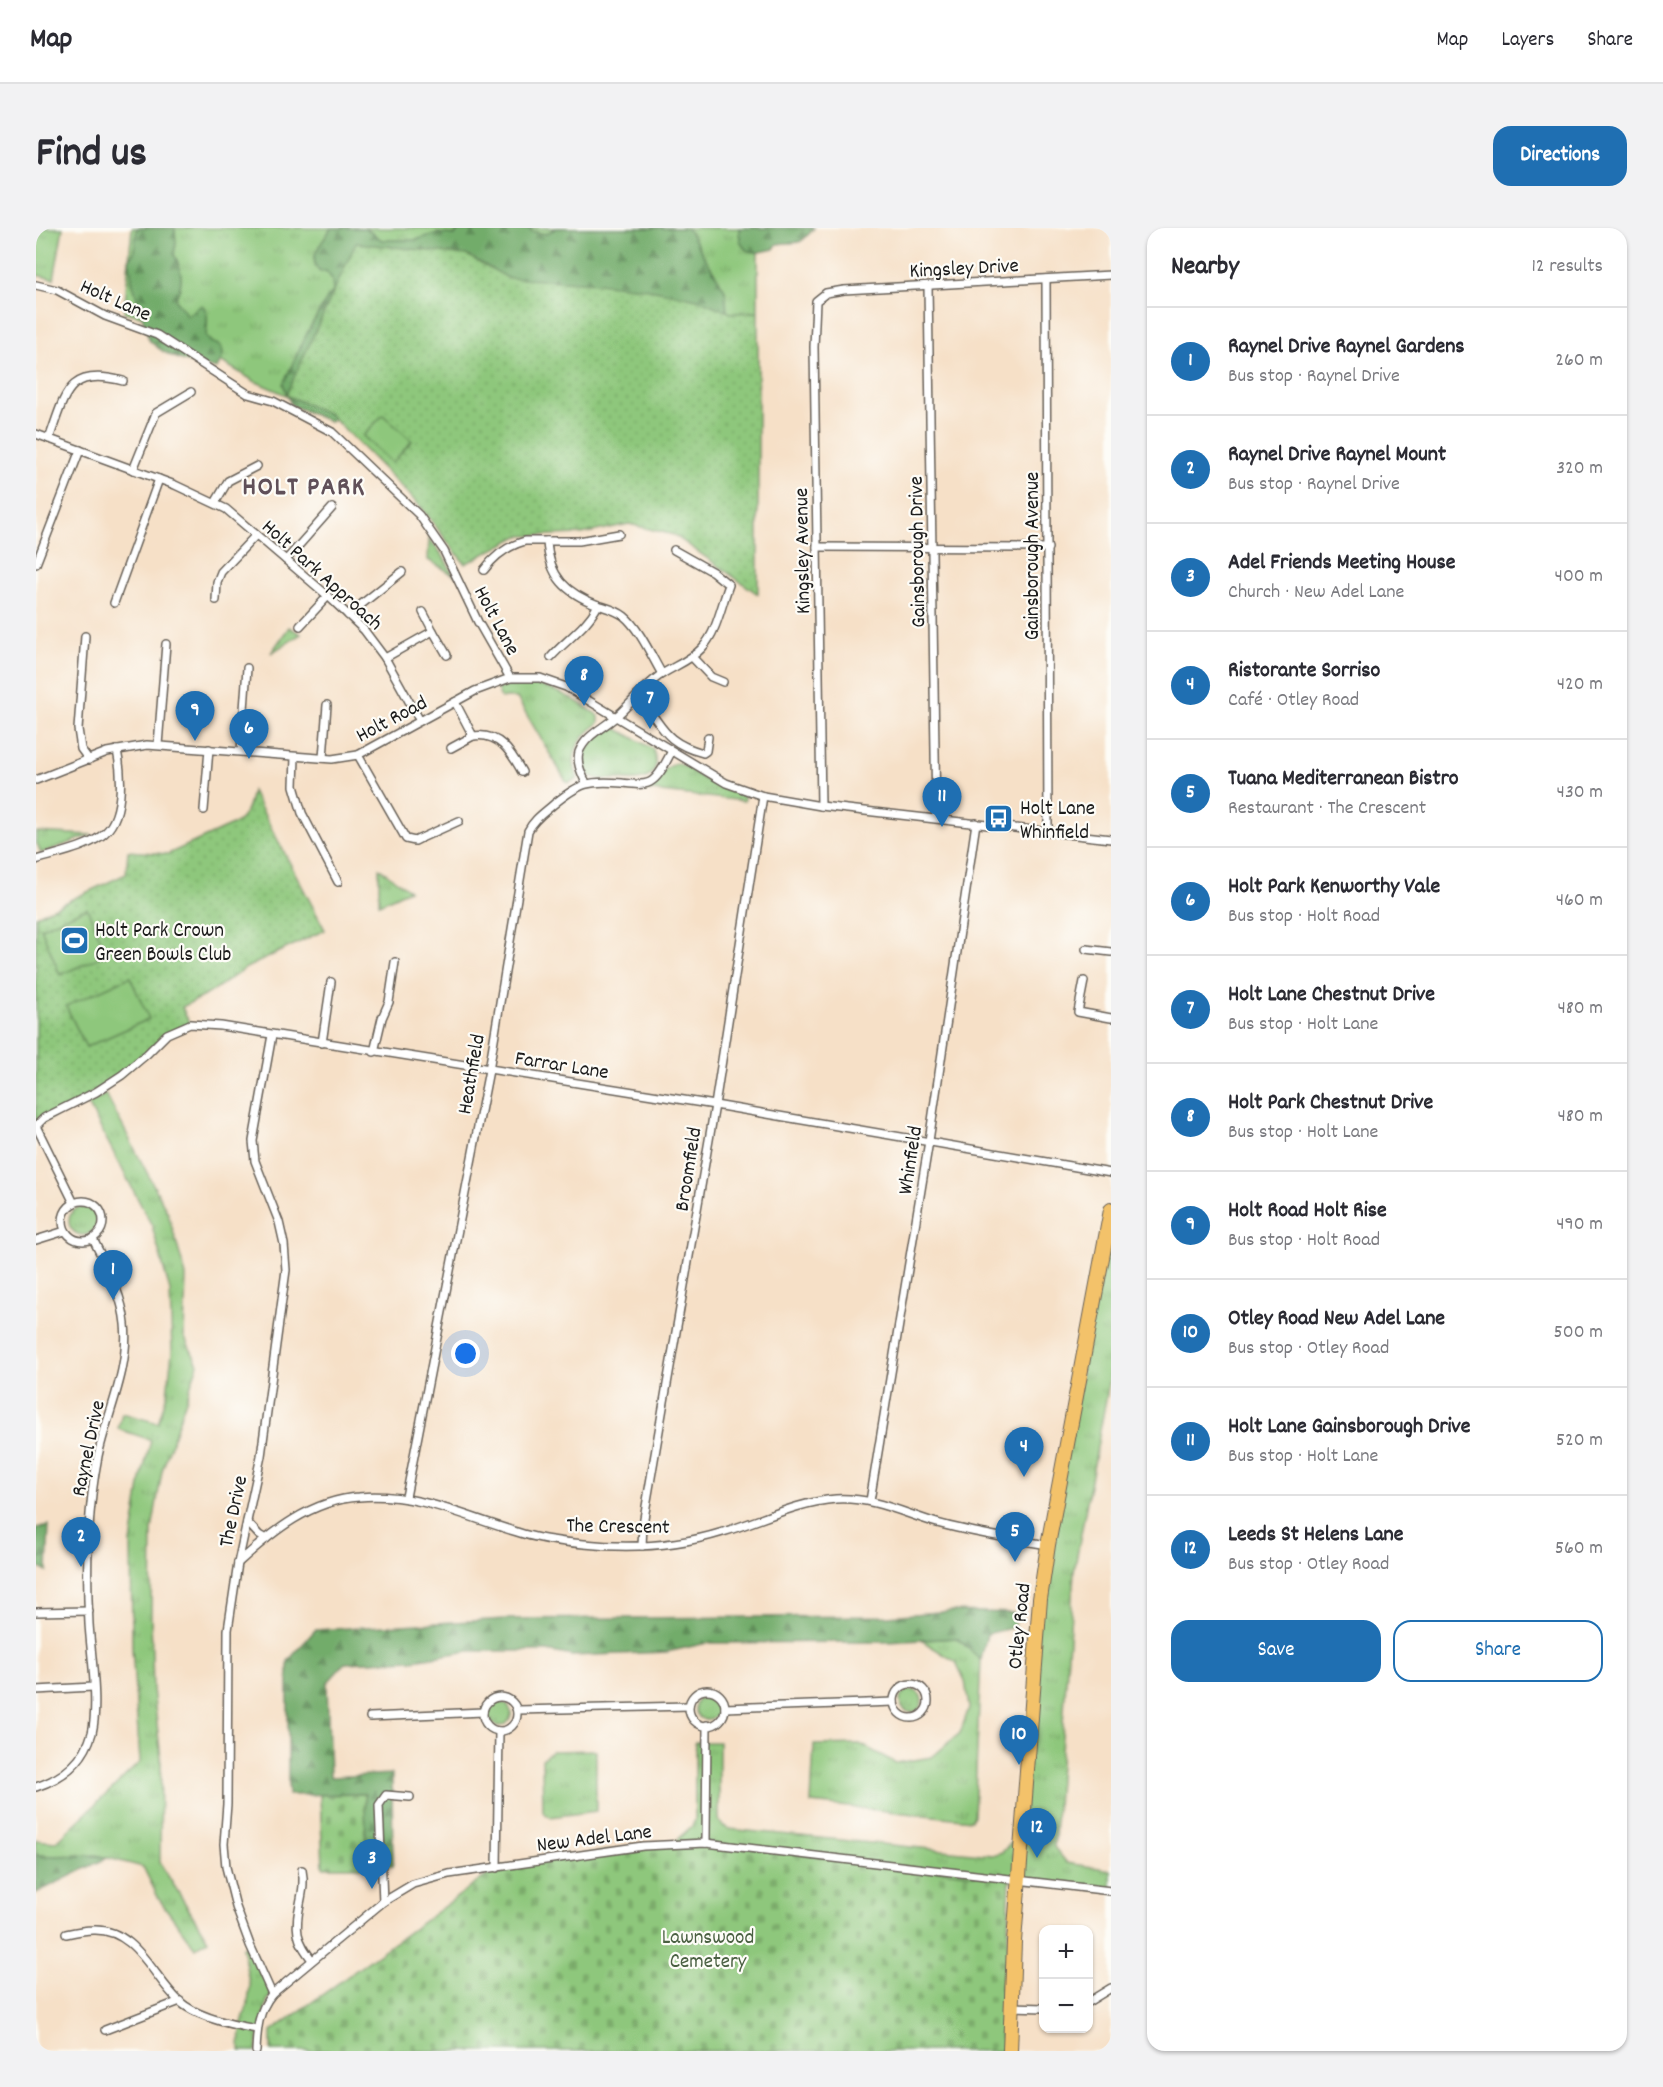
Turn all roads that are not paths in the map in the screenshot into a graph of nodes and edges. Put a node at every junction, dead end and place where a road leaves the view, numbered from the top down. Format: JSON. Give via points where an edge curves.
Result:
{"nodes":[{"id":1,"x":1111,"y":275,"type":"edge"},
{"id":2,"x":1046,"y":279,"type":"junction"},
{"id":3,"x":36,"y":285,"type":"edge"},
{"id":4,"x":928,"y":286,"type":"junction"},
{"id":5,"x":819,"y":297,"type":"joint"},
{"id":6,"x":123,"y":381,"type":"dead end"},
{"id":7,"x":191,"y":392,"type":"dead end"},
{"id":8,"x":36,"y":434,"type":"edge"},
{"id":9,"x":49,"y":439,"type":"junction"},
{"id":10,"x":80,"y":450,"type":"junction"},
{"id":11,"x":257,"y":466,"type":"dead end"},
{"id":12,"x":133,"y":470,"type":"junction"},
{"id":13,"x":159,"y":479,"type":"junction"},
{"id":14,"x":215,"y":503,"type":"junction"},
{"id":15,"x":332,"y":508,"type":"dead end"},
{"id":16,"x":619,"y":534,"type":"dead end"},
{"id":17,"x":256,"y":535,"type":"junction"},
{"id":18,"x":547,"y":541,"type":"junction"},
{"id":19,"x":817,"y":547,"type":"junction"},
{"id":20,"x":932,"y":547,"type":"junction"},
{"id":21,"x":1048,"y":548,"type":"junction"},
{"id":22,"x":674,"y":550,"type":"dead end"},
{"id":23,"x":286,"y":560,"type":"junction"},
{"id":24,"x":36,"y":564,"type":"edge"},
{"id":25,"x":484,"y":570,"type":"dead end"},
{"id":26,"x":402,"y":572,"type":"dead end"},
{"id":27,"x":328,"y":596,"type":"junction"},
{"id":28,"x":216,"y":600,"type":"dead end"},
{"id":29,"x":114,"y":603,"type":"dead end"},
{"id":30,"x":598,"y":605,"type":"junction"},
{"id":31,"x":423,"y":612,"type":"dead end"},
{"id":32,"x":348,"y":615,"type":"junction"},
{"id":33,"x":300,"y":626,"type":"dead end"},
{"id":34,"x":433,"y":631,"type":"junction"},
{"id":35,"x":85,"y":636,"type":"dead end"},
{"id":36,"x":166,"y":644,"type":"dead end"},
{"id":37,"x":447,"y":655,"type":"dead end"},
{"id":38,"x":551,"y":657,"type":"dead end"},
{"id":39,"x":385,"y":658,"type":"junction"},
{"id":40,"x":693,"y":658,"type":"junction"},
{"id":41,"x":247,"y":668,"type":"dead end"},
{"id":42,"x":662,"y":674,"type":"junction"},
{"id":43,"x":510,"y":678,"type":"junction"},
{"id":44,"x":723,"y":682,"type":"dead end"},
{"id":45,"x":637,"y":696,"type":"junction"},
{"id":46,"x":455,"y":702,"type":"junction"},
{"id":47,"x":327,"y":705,"type":"dead end"},
{"id":48,"x":617,"y":717,"type":"junction"},
{"id":49,"x":420,"y":721,"type":"junction"},
{"id":50,"x":473,"y":736,"type":"junction"},
{"id":51,"x":708,"y":737,"type":"dead end"},
{"id":52,"x":158,"y":745,"type":"junction"},
{"id":53,"x":451,"y":748,"type":"dead end"},
{"id":54,"x":209,"y":749,"type":"junction"},
{"id":55,"x":117,"y":750,"type":"junction"},
{"id":56,"x":241,"y":751,"type":"junction"},
{"id":57,"x":672,"y":751,"type":"junction"},
{"id":58,"x":358,"y":755,"type":"junction"},
{"id":59,"x":295,"y":757,"type":"junction"},
{"id":60,"x":323,"y":758,"type":"junction"},
{"id":61,"x":89,"y":760,"type":"junction"},
{"id":62,"x":522,"y":772,"type":"dead end"},
{"id":63,"x":36,"y":780,"type":"edge"},
{"id":64,"x":586,"y":783,"type":"junction"},
{"id":65,"x":763,"y":796,"type":"junction"},
{"id":66,"x":821,"y":806,"type":"junction"},
{"id":67,"x":204,"y":810,"type":"dead end"},
{"id":68,"x":936,"y":818,"type":"junction"},
{"id":69,"x":459,"y":820,"type":"dead end"},
{"id":70,"x":976,"y":823,"type":"junction"},
{"id":71,"x":1048,"y":832,"type":"junction"},
{"id":72,"x":1111,"y":839,"type":"edge"},
{"id":73,"x":36,"y":860,"type":"edge"},
{"id":74,"x":338,"y":882,"type":"dead end"},
{"id":75,"x":1086,"y":949,"type":"dead end"},
{"id":76,"x":1111,"y":952,"type":"edge"},
{"id":77,"x":395,"y":962,"type":"dead end"},
{"id":78,"x":1084,"y":981,"type":"dead end"},
{"id":79,"x":331,"y":982,"type":"dead end"},
{"id":80,"x":1111,"y":1018,"type":"edge"},
{"id":81,"x":272,"y":1035,"type":"junction"},
{"id":82,"x":322,"y":1043,"type":"junction"},
{"id":83,"x":374,"y":1052,"type":"junction"},
{"id":84,"x":489,"y":1070,"type":"junction"},
{"id":85,"x":715,"y":1105,"type":"junction"},
{"id":86,"x":36,"y":1126,"type":"edge"},
{"id":87,"x":929,"y":1141,"type":"junction"},
{"id":88,"x":1111,"y":1173,"type":"edge"},
{"id":89,"x":74,"y":1203,"type":"junction"},
{"id":90,"x":1111,"y":1210,"type":"edge"},
{"id":91,"x":65,"y":1231,"type":"junction"},
{"id":92,"x":93,"y":1239,"type":"junction"},
{"id":93,"x":36,"y":1240,"type":"edge"},
{"id":94,"x":406,"y":1497,"type":"junction"},
{"id":95,"x":870,"y":1501,"type":"junction"},
{"id":96,"x":247,"y":1522,"type":"junction"},
{"id":97,"x":266,"y":1539,"type":"junction"},
{"id":98,"x":1048,"y":1545,"type":"junction"},
{"id":99,"x":642,"y":1546,"type":"junction"},
{"id":100,"x":238,"y":1563,"type":"junction"},
{"id":101,"x":89,"y":1611,"type":"junction"},
{"id":102,"x":36,"y":1612,"type":"edge"},
{"id":103,"x":93,"y":1688,"type":"junction"},
{"id":104,"x":36,"y":1690,"type":"edge"},
{"id":105,"x":894,"y":1702,"type":"junction"},
{"id":106,"x":689,"y":1706,"type":"junction"},
{"id":107,"x":725,"y":1708,"type":"junction"},
{"id":108,"x":518,"y":1710,"type":"junction"},
{"id":109,"x":483,"y":1712,"type":"junction"},
{"id":110,"x":370,"y":1717,"type":"dead end"},
{"id":111,"x":706,"y":1725,"type":"junction"},
{"id":112,"x":499,"y":1731,"type":"junction"},
{"id":113,"x":36,"y":1787,"type":"edge"},
{"id":114,"x":411,"y":1797,"type":"dead end"},
{"id":115,"x":706,"y":1843,"type":"junction"},
{"id":116,"x":497,"y":1868,"type":"junction"},
{"id":117,"x":302,"y":1870,"type":"dead end"},
{"id":118,"x":1019,"y":1880,"type":"junction"},
{"id":119,"x":1111,"y":1891,"type":"edge"},
{"id":120,"x":383,"y":1902,"type":"junction"},
{"id":121,"x":66,"y":1934,"type":"dead end"},
{"id":122,"x":312,"y":1960,"type":"junction"},
{"id":123,"x":1111,"y":1988,"type":"edge"},
{"id":124,"x":272,"y":1994,"type":"junction"},
{"id":125,"x":1093,"y":1999,"type":"edge"},
{"id":126,"x":180,"y":2001,"type":"junction"},
{"id":127,"x":1012,"y":2007,"type":"junction"},
{"id":128,"x":1039,"y":2008,"type":"edge"},
{"id":129,"x":257,"y":2029,"type":"junction"},
{"id":130,"x":105,"y":2030,"type":"dead end"},
{"id":131,"x":256,"y":2051,"type":"edge"},
{"id":132,"x":1010,"y":2051,"type":"edge"}],
"edges":[{"from":1,"to":2,"type":"street","name":"Kingsley Drive"},
{"from":2,"to":4,"type":"street","name":"Kingsley Drive"},
{"from":2,"to":21,"type":"street","name":"Gainsborough Avenue"},
{"from":3,"to":43,"type":"street","name":"Holt Lane","via":[[57,290],[105,316],[157,335],[248,394],[273,401],[332,432],[419,515],[444,551]]},
{"from":4,"to":5,"type":"street","name":"Kingsley Drive","via":[[843,290]]},
{"from":4,"to":20,"type":"street","name":"Gainsborough Drive"},
{"from":5,"to":19,"type":"street","name":"Kingsley Avenue","via":[[814,307]]},
{"from":6,"to":9,"type":"street","via":[[91,376],[74,384],[64,398]]},
{"from":7,"to":12,"type":"street","via":[[156,413]]},
{"from":8,"to":9,"type":"street","name":"Holt Park Approach"},
{"from":9,"to":10,"type":"street","name":"Holt Park Approach"},
{"from":10,"to":12,"type":"street","name":"Holt Park Approach"},
{"from":10,"to":24,"type":"street"},
{"from":11,"to":14,"type":"street","via":[[228,481]]},
{"from":12,"to":13,"type":"street","name":"Holt Park Approach"},
{"from":13,"to":14,"type":"street","name":"Holt Park Approach"},
{"from":13,"to":29,"type":"street"},
{"from":14,"to":17,"type":"street","name":"Holt Park Approach"},
{"from":15,"to":23,"type":"street"},
{"from":16,"to":18,"type":"street","via":[[589,540]]},
{"from":17,"to":23,"type":"street","name":"Holt Park Approach"},
{"from":17,"to":28,"type":"street","via":[[221,572]]},
{"from":18,"to":25,"type":"street","via":[[518,543],[495,556]]},
{"from":18,"to":30,"type":"street","via":[[551,566],[565,587]]},
{"from":19,"to":20,"type":"street"},
{"from":19,"to":66,"type":"street","name":"Kingsley Avenue"},
{"from":20,"to":21,"type":"street"},
{"from":20,"to":68,"type":"street","name":"Gainsborough Drive"},
{"from":21,"to":71,"type":"street","name":"Gainsborough Avenue"},
{"from":22,"to":40,"type":"street","via":[[729,585],[710,636]]},
{"from":23,"to":27,"type":"street","name":"Holt Park Approach"},
{"from":26,"to":32,"type":"street"},
{"from":27,"to":32,"type":"street","name":"Holt Park Approach"},
{"from":27,"to":33,"type":"street"},
{"from":30,"to":38,"type":"street","via":[[587,624]]},
{"from":30,"to":42,"type":"street","via":[[614,610],[631,624]]},
{"from":31,"to":34,"type":"street"},
{"from":32,"to":39,"type":"street","name":"Holt Park Approach"},
{"from":34,"to":37,"type":"street"},
{"from":34,"to":39,"type":"street"},
{"from":35,"to":61,"type":"street","via":[[78,729],[81,749]]},
{"from":36,"to":52,"type":"street"},
{"from":39,"to":49,"type":"street","name":"Holt Park Approach"},
{"from":40,"to":42,"type":"street"},
{"from":40,"to":44,"type":"street"},
{"from":41,"to":56,"type":"street"},
{"from":42,"to":45,"type":"street"},
{"from":43,"to":46,"type":"street","name":"Holt Road"},
{"from":43,"to":48,"type":"street","name":"Holt Lane","via":[[540,678],[566,687]]},
{"from":45,"to":48,"type":"street"},
{"from":45,"to":51,"type":"street","via":[[667,736],[689,749],[703,753]]},
{"from":46,"to":49,"type":"street","name":"Holt Road"},
{"from":46,"to":50,"type":"street"},
{"from":47,"to":60,"type":"street"},
{"from":48,"to":57,"type":"street","name":"Holt Lane"},
{"from":48,"to":64,"type":"street","via":[[591,735],[578,754]]},
{"from":49,"to":58,"type":"street","name":"Holt Road"},
{"from":50,"to":53,"type":"street"},
{"from":50,"to":62,"type":"street","via":[[488,736],[501,742]]},
{"from":52,"to":54,"type":"street","name":"Holt Road"},
{"from":52,"to":55,"type":"street","name":"Holt Road"},
{"from":54,"to":56,"type":"street","name":"Holt Road"},
{"from":54,"to":67,"type":"street"},
{"from":55,"to":61,"type":"street","name":"Holt Road"},
{"from":55,"to":73,"type":"street","via":[[119,800],[111,826],[91,842]]},
{"from":56,"to":59,"type":"street","name":"Holt Road"},
{"from":57,"to":64,"type":"street","via":[[650,782]]},
{"from":57,"to":65,"type":"street","name":"Holt Lane","via":[[726,783]]},
{"from":58,"to":60,"type":"street","name":"Holt Road"},
{"from":58,"to":69,"type":"street","via":[[406,839],[415,841]]},
{"from":59,"to":60,"type":"street","name":"Holt Road"},
{"from":59,"to":74,"type":"street","via":[[294,786],[302,813]]},
{"from":61,"to":63,"type":"street","name":"Holt Road"},
{"from":64,"to":84,"type":"street","name":"Heathfield","via":[[536,819],[528,831]]},
{"from":65,"to":66,"type":"street","name":"Holt Lane"},
{"from":65,"to":85,"type":"street","name":"Broomfield"},
{"from":66,"to":68,"type":"street","name":"Holt Lane"},
{"from":68,"to":70,"type":"street","name":"Holt Lane"},
{"from":70,"to":71,"type":"street","name":"Holt Lane"},
{"from":70,"to":87,"type":"street","name":"Whinfield"},
{"from":71,"to":72,"type":"street","name":"Holt Lane"},
{"from":75,"to":76,"type":"street"},
{"from":77,"to":83,"type":"street","via":[[389,1002]]},
{"from":78,"to":80,"type":"street","via":[[1078,1012]]},
{"from":79,"to":82,"type":"street"},
{"from":81,"to":82,"type":"street","name":"Farrar Lane"},
{"from":81,"to":86,"type":"street","name":"Farrar Lane","via":[[190,1024],[167,1034],[122,1075]]},
{"from":81,"to":96,"type":"street","name":"The Drive","via":[[254,1151],[285,1244],[286,1270],[261,1456]]},
{"from":82,"to":83,"type":"street","name":"Farrar Lane"},
{"from":83,"to":84,"type":"street","name":"Farrar Lane"},
{"from":84,"to":85,"type":"street","name":"Farrar Lane"},
{"from":84,"to":94,"type":"street","name":"Heathfield"},
{"from":85,"to":87,"type":"street","name":"Farrar Lane"},
{"from":85,"to":99,"type":"street","name":"Broomfield"},
{"from":86,"to":89,"type":"street"},
{"from":87,"to":88,"type":"street","name":"Farrar Lane"},
{"from":87,"to":95,"type":"street","name":"Whinfield"},
{"from":89,"to":91,"type":"street","via":[[63,1218]]},
{"from":89,"to":92,"type":"street","via":[[94,1204],[103,1215],[102,1228]]},
{"from":90,"to":98,"type":"highway","name":"Otley Road"},
{"from":91,"to":92,"type":"street","via":[[81,1242]]},
{"from":91,"to":93,"type":"street"},
{"from":92,"to":101,"type":"street","name":"Raynel Drive","via":[[123,1308],[126,1342],[93,1489],[88,1543]]},
{"from":94,"to":97,"type":"street","name":"The Crescent","via":[[357,1497],[321,1505]]},
{"from":94,"to":99,"type":"street","name":"The Crescent","via":[[554,1541]]},
{"from":95,"to":98,"type":"street","name":"The Crescent","via":[[974,1532]]},
{"from":95,"to":99,"type":"street","name":"The Crescent","via":[[838,1499],[810,1503],[722,1533]]},
{"from":96,"to":97,"type":"street"},
{"from":96,"to":100,"type":"street","name":"The Drive"},
{"from":97,"to":100,"type":"street","name":"The Crescent"},
{"from":98,"to":118,"type":"highway","name":"Otley Road","via":[[1040,1599]]},
{"from":100,"to":124,"type":"street","name":"The Drive","via":[[228,1630],[224,1844],[236,1907]]},
{"from":101,"to":102,"type":"street"},
{"from":101,"to":103,"type":"street","name":"Raynel Drive"},
{"from":103,"to":104,"type":"street"},
{"from":103,"to":113,"type":"street","name":"Raynel Drive","via":[[94,1720],[87,1747],[68,1771]]},
{"from":105,"to":105,"type":"street","via":[[897,1690],[908,1684],[922,1686],[929,1699],[926,1711],[914,1718],[901,1715]]},
{"from":105,"to":107,"type":"street"},
{"from":106,"to":107,"type":"street","via":[[700,1691],[711,1690],[721,1696]]},
{"from":106,"to":108,"type":"street"},
{"from":106,"to":111,"type":"street","via":[[691,1716]]},
{"from":107,"to":111,"type":"street","via":[[721,1719]]},
{"from":108,"to":109,"type":"street","via":[[513,1701],[502,1696],[489,1700]]},
{"from":108,"to":112,"type":"street","via":[[511,1727]]},
{"from":109,"to":110,"type":"street"},
{"from":109,"to":112,"type":"street","via":[[486,1724]]},
{"from":111,"to":115,"type":"street"},
{"from":112,"to":116,"type":"street"},
{"from":114,"to":120,"type":"street","via":[[386,1795],[379,1804]]},
{"from":115,"to":116,"type":"street","name":"New Adel Lane","via":[[644,1846]]},
{"from":115,"to":118,"type":"street","name":"New Adel Lane"},
{"from":116,"to":120,"type":"street","name":"New Adel Lane","via":[[413,1884]]},
{"from":117,"to":122,"type":"street","via":[[304,1886],[298,1931]]},
{"from":118,"to":119,"type":"street","name":"New Adel Lane"},
{"from":118,"to":127,"type":"highway","name":"Otley Road"},
{"from":120,"to":122,"type":"street","name":"New Adel Lane"},
{"from":121,"to":126,"type":"street","via":[[93,1929],[119,1935],[134,1946]]},
{"from":122,"to":124,"type":"street","name":"New Adel Lane"},
{"from":123,"to":125,"type":"street"},
{"from":124,"to":129,"type":"street","name":"New Adel Lane","via":[[262,2009]]},
{"from":126,"to":129,"type":"street","via":[[204,2015]]},
{"from":126,"to":130,"type":"street"},
{"from":127,"to":128,"type":"street"},
{"from":127,"to":132,"type":"highway","name":"Otley Road"},
{"from":129,"to":131,"type":"street","name":"New Adel Lane"}]}
